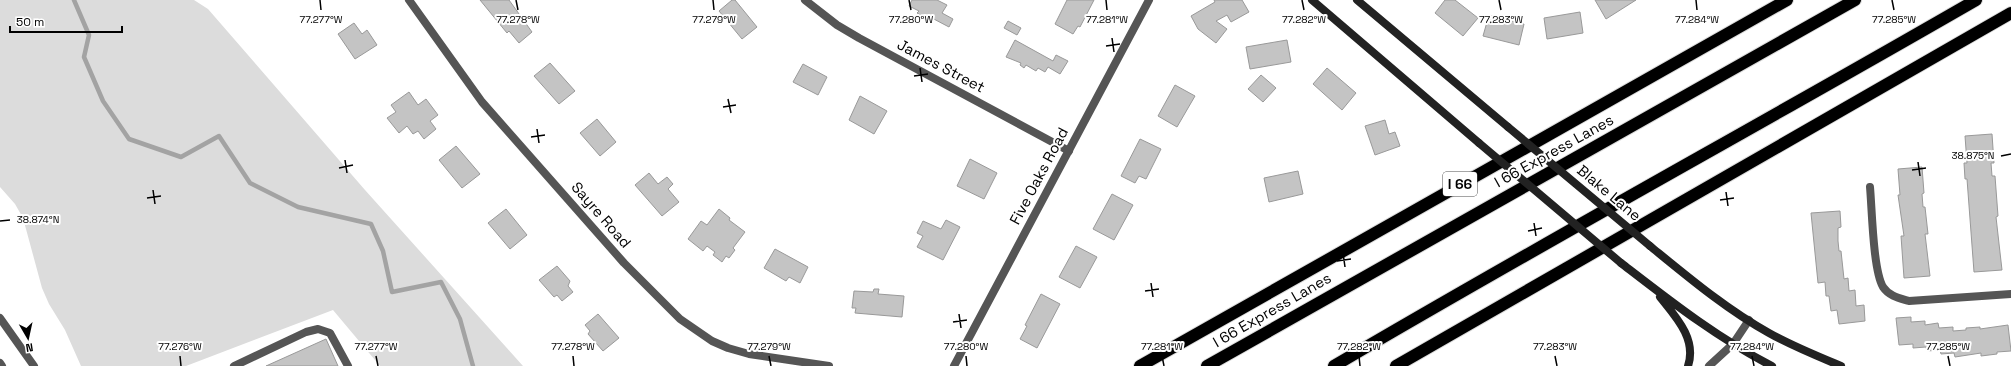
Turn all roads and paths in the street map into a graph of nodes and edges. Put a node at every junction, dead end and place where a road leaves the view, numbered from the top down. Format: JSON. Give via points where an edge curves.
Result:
{"nodes":[{"id":1,"x":409,"y":0,"type":"edge"},
{"id":2,"x":806,"y":0,"type":"edge"},
{"id":3,"x":1150,"y":0,"type":"edge"},
{"id":4,"x":1312,"y":0,"type":"edge"},
{"id":5,"x":1357,"y":0,"type":"edge"},
{"id":6,"x":1787,"y":0,"type":"edge"},
{"id":7,"x":1855,"y":0,"type":"edge"},
{"id":8,"x":1976,"y":0,"type":"edge"},
{"id":9,"x":2011,"y":13,"type":"edge"},
{"id":10,"x":1069,"y":151,"type":"junction"},
{"id":11,"x":1870,"y":187,"type":"dead end"},
{"id":12,"x":1654,"y":288,"type":"junction"},
{"id":13,"x":2011,"y":294,"type":"edge"},
{"id":14,"x":0,"y":318,"type":"edge"},
{"id":15,"x":1749,"y":320,"type":"junction"},
{"id":16,"x":1733,"y":344,"type":"junction"},
{"id":17,"x":0,"y":363,"type":"edge"},
{"id":18,"x":2,"y":366,"type":"edge"},
{"id":19,"x":34,"y":366,"type":"edge"},
{"id":20,"x":234,"y":366,"type":"edge"},
{"id":21,"x":348,"y":366,"type":"edge"},
{"id":22,"x":829,"y":366,"type":"edge"},
{"id":23,"x":954,"y":366,"type":"edge"},
{"id":24,"x":1140,"y":366,"type":"edge"},
{"id":25,"x":1207,"y":366,"type":"edge"},
{"id":26,"x":1334,"y":366,"type":"edge"},
{"id":27,"x":1396,"y":366,"type":"edge"},
{"id":28,"x":1688,"y":366,"type":"edge"},
{"id":29,"x":1709,"y":366,"type":"edge"},
{"id":30,"x":1772,"y":366,"type":"edge"},
{"id":31,"x":1841,"y":366,"type":"edge"}],
"edges":[{"from":1,"to":22,"type":"street","name":"Sayre Road","via":[[482,102],[624,263],[680,319],[712,341],[728,348],[749,354]]},
{"from":2,"to":10,"type":"street","name":"James Street","via":[[826,17],[859,38]]},
{"from":3,"to":10,"type":"street","name":"Five Oaks Road"},
{"from":4,"to":12,"type":"main road","bridge":true,"via":[[1621,263]]},
{"from":5,"to":15,"type":"main road","name":"Blake Lane","bridge":true,"via":[[1650,246],[1714,298]]},
{"from":6,"to":24,"type":"highway","number":"I 66"},
{"from":7,"to":25,"type":"highway","name":"I 66 Express Lanes"},
{"from":8,"to":26,"type":"highway","via":[[1482,279]]},
{"from":9,"to":27,"type":"highway"},
{"from":10,"to":23,"type":"street","name":"Five Oaks Road"},
{"from":11,"to":13,"type":"street","via":[[1877,272],[1883,287],[1894,298],[1909,301]]},
{"from":12,"to":16,"type":"main road"},
{"from":12,"to":28,"type":"main road","via":[[1689,338],[1691,350]]},
{"from":14,"to":19,"type":"street"},
{"from":15,"to":16,"type":"street"},
{"from":15,"to":31,"type":"main road","name":"Blake Lane","via":[[1788,343]]},
{"from":16,"to":29,"type":"street"},
{"from":16,"to":30,"type":"main road"},
{"from":17,"to":18,"type":"street"},
{"from":20,"to":21,"type":"street","via":[[306,332],[318,329],[330,333]]}]}
